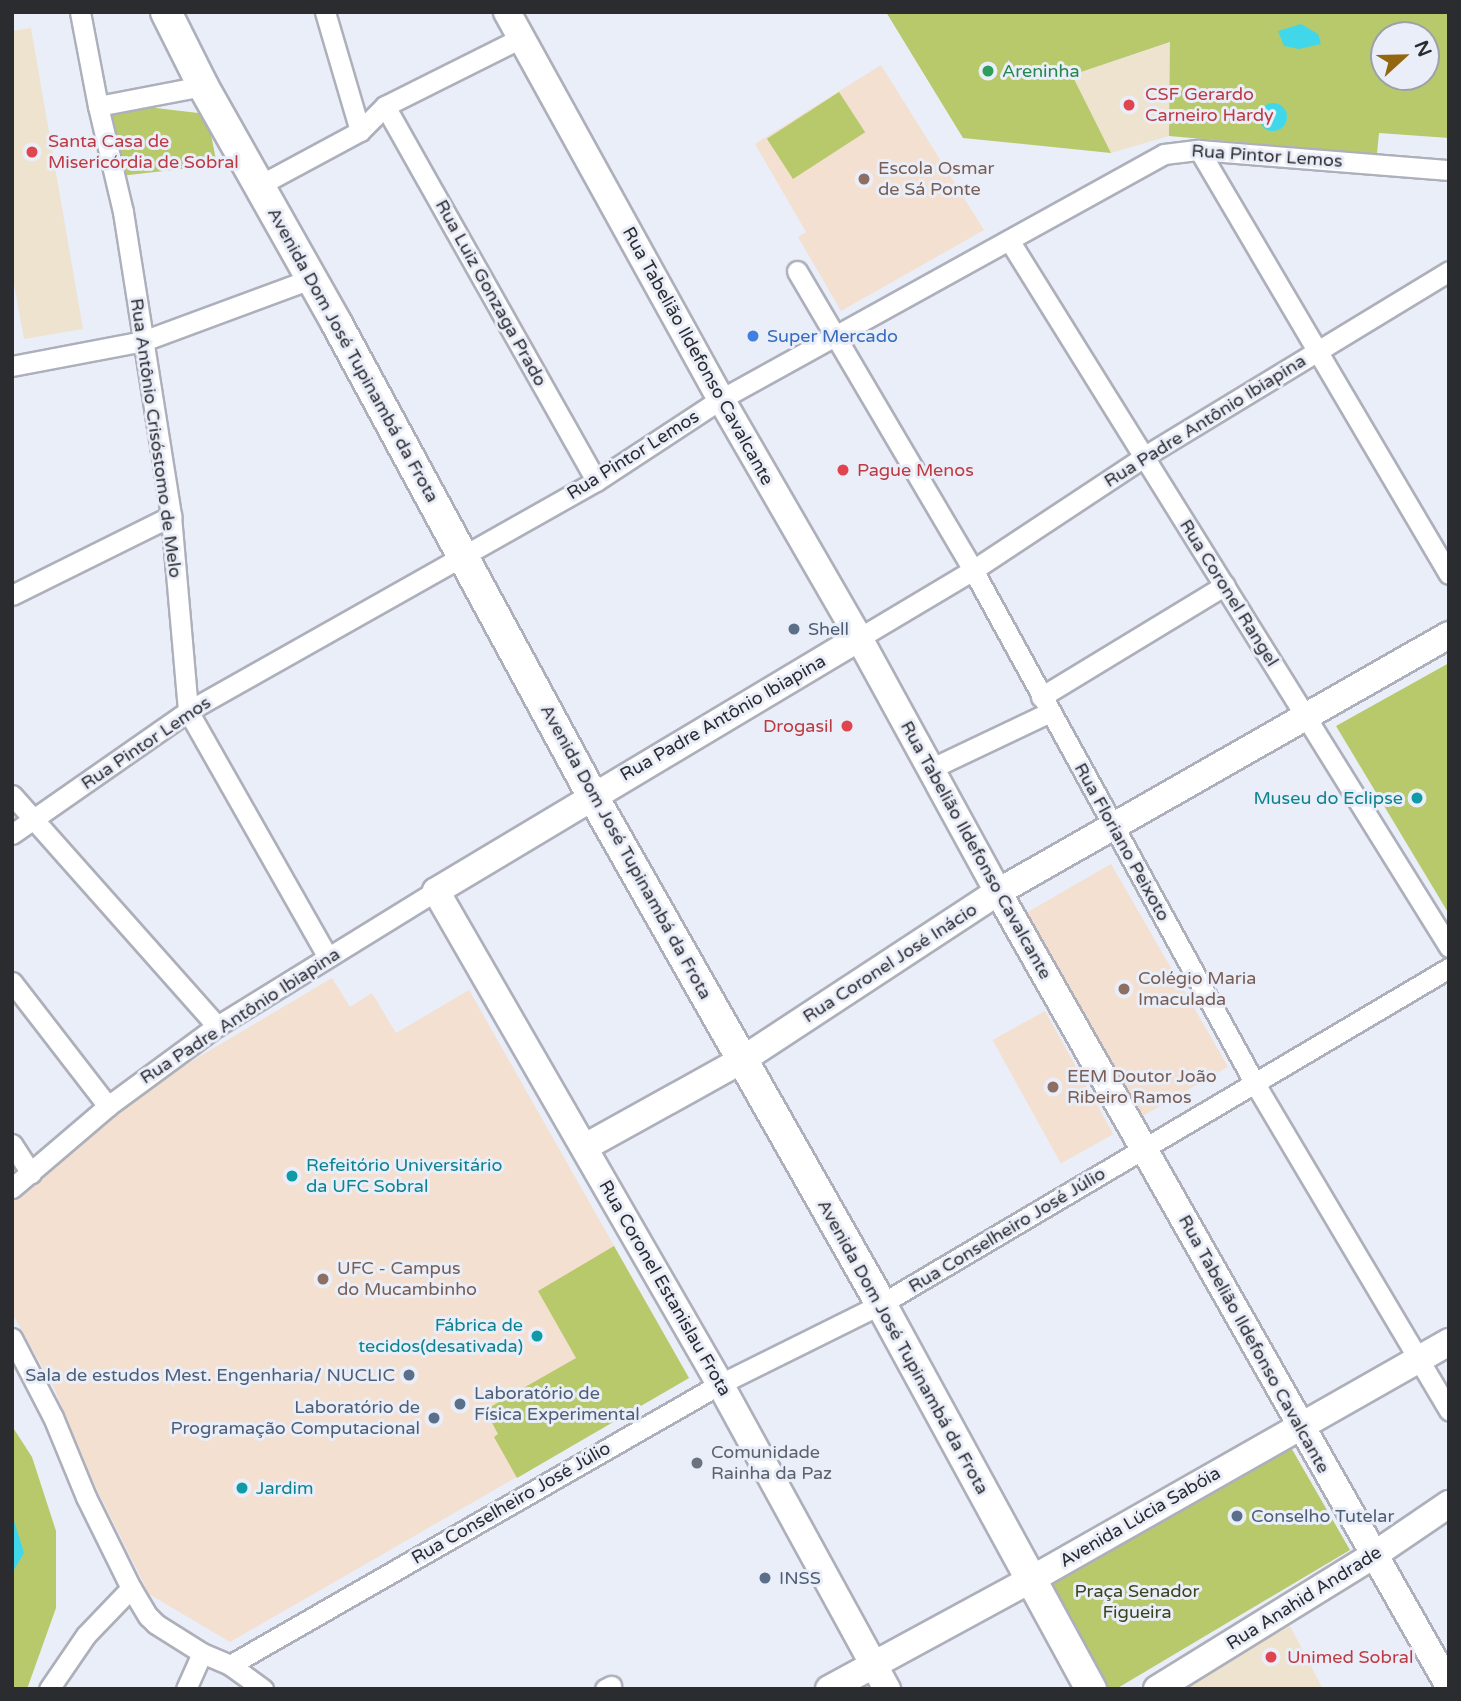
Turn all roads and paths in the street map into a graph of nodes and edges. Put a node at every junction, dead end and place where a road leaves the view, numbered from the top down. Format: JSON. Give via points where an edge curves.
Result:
{"nodes":[{"id":1,"x":80,"y":12,"type":"edge"},
{"id":2,"x":166,"y":12,"type":"edge"},
{"id":3,"x":325,"y":12,"type":"edge"},
{"id":4,"x":507,"y":12,"type":"edge"},
{"id":5,"x":521,"y":38,"type":"junction"},
{"id":6,"x":203,"y":86,"type":"junction"},
{"id":7,"x":97,"y":106,"type":"junction"},
{"id":8,"x":385,"y":106,"type":"junction"},
{"id":9,"x":360,"y":131,"type":"junction"},
{"id":10,"x":1199,"y":150,"type":"junction"},
{"id":11,"x":1449,"y":170,"type":"edge"},
{"id":12,"x":258,"y":186,"type":"junction"},
{"id":13,"x":1009,"y":240,"type":"junction"},
{"id":14,"x":797,"y":271,"type":"dead end"},
{"id":15,"x":1449,"y":271,"type":"edge"},
{"id":16,"x":311,"y":279,"type":"junction"},
{"id":17,"x":835,"y":335,"type":"junction"},
{"id":18,"x":144,"y":341,"type":"junction"},
{"id":19,"x":1316,"y":353,"type":"junction"},
{"id":20,"x":12,"y":366,"type":"edge"},
{"id":21,"x":721,"y":399,"type":"junction"},
{"id":22,"x":1145,"y":456,"type":"junction"},
{"id":23,"x":596,"y":481,"type":"junction"},
{"id":24,"x":171,"y":516,"type":"junction"},
{"id":25,"x":463,"y":554,"type":"junction"},
{"id":26,"x":973,"y":570,"type":"junction"},
{"id":27,"x":1449,"y":574,"type":"edge"},
{"id":28,"x":1225,"y":585,"type":"junction"},
{"id":29,"x":12,"y":595,"type":"edge"},
{"id":30,"x":1449,"y":635,"type":"edge"},
{"id":31,"x":859,"y":638,"type":"junction"},
{"id":32,"x":1045,"y":704,"type":"junction"},
{"id":33,"x":188,"y":711,"type":"junction"},
{"id":34,"x":1306,"y":717,"type":"junction"},
{"id":35,"x":930,"y":769,"type":"junction"},
{"id":36,"x":12,"y":795,"type":"edge"},
{"id":37,"x":592,"y":795,"type":"junction"},
{"id":38,"x":35,"y":820,"type":"junction"},
{"id":39,"x":1114,"y":828,"type":"junction"},
{"id":40,"x":12,"y":834,"type":"edge"},
{"id":41,"x":436,"y":891,"type":"junction"},
{"id":42,"x":999,"y":892,"type":"junction"},
{"id":43,"x":1449,"y":947,"type":"edge"},
{"id":44,"x":328,"y":957,"type":"junction"},
{"id":45,"x":1449,"y":968,"type":"edge"},
{"id":46,"x":12,"y":982,"type":"edge"},
{"id":47,"x":217,"y":1027,"type":"junction"},
{"id":48,"x":742,"y":1060,"type":"junction"},
{"id":49,"x":1254,"y":1082,"type":"junction"},
{"id":50,"x":108,"y":1106,"type":"junction"},
{"id":51,"x":12,"y":1144,"type":"edge"},
{"id":52,"x":585,"y":1147,"type":"junction"},
{"id":53,"x":1144,"y":1148,"type":"junction"},
{"id":54,"x":32,"y":1173,"type":"junction"},
{"id":55,"x":12,"y":1188,"type":"edge"},
{"id":56,"x":881,"y":1304,"type":"junction"},
{"id":57,"x":12,"y":1338,"type":"edge"},
{"id":58,"x":1449,"y":1342,"type":"edge"},
{"id":59,"x":1419,"y":1360,"type":"junction"},
{"id":60,"x":720,"y":1384,"type":"junction"},
{"id":61,"x":1449,"y":1411,"type":"edge"},
{"id":62,"x":1298,"y":1425,"type":"junction"},
{"id":63,"x":1449,"y":1504,"type":"edge"},
{"id":64,"x":1374,"y":1555,"type":"junction"},
{"id":65,"x":1032,"y":1580,"type":"junction"},
{"id":66,"x":131,"y":1588,"type":"junction"},
{"id":67,"x":202,"y":1653,"type":"junction"},
{"id":68,"x":873,"y":1664,"type":"junction"},
{"id":69,"x":230,"y":1665,"type":"junction"},
{"id":70,"x":1449,"y":1686,"type":"edge"},
{"id":71,"x":49,"y":1689,"type":"edge"},
{"id":72,"x":186,"y":1689,"type":"edge"},
{"id":73,"x":263,"y":1689,"type":"edge"},
{"id":74,"x":829,"y":1689,"type":"edge"},
{"id":75,"x":887,"y":1689,"type":"edge"},
{"id":76,"x":1091,"y":1689,"type":"edge"},
{"id":77,"x":1157,"y":1689,"type":"edge"}],
"edges":[{"from":1,"to":7,"type":"street","name":"Rua Antônio Crisóstomo de Melo"},
{"from":2,"to":6,"type":"main road","name":"Avenida Dom José Tupinambá da Frota"},
{"from":3,"to":9,"type":"street"},
{"from":4,"to":5,"type":"main road","name":"Rua Tabelião Ildefonso Cavalcante"},
{"from":5,"to":8,"type":"street"},
{"from":5,"to":21,"type":"main road","name":"Rua Tabelião Ildefonso Cavalcante"},
{"from":6,"to":7,"type":"street"},
{"from":6,"to":12,"type":"main road","name":"Avenida Dom José Tupinambá da Frota"},
{"from":7,"to":18,"type":"street","name":"Rua Antônio Crisóstomo de Melo","via":[[123,212]]},
{"from":8,"to":9,"type":"street"},
{"from":8,"to":23,"type":"street","name":"Rua Luiz Gonzaga Prado"},
{"from":9,"to":12,"type":"street"},
{"from":10,"to":11,"type":"street","name":"Rua Pintor Lemos"},
{"from":10,"to":13,"type":"street","name":"Rua Pintor Lemos","via":[[1156,157]]},
{"from":10,"to":19,"type":"street"},
{"from":12,"to":16,"type":"main road","name":"Avenida Dom José Tupinambá da Frota"},
{"from":13,"to":17,"type":"street","name":"Rua Pintor Lemos"},
{"from":13,"to":22,"type":"street","name":"Rua Coronel Rangel"},
{"from":14,"to":17,"type":"street","name":"Rua Floriano Peixoto"},
{"from":15,"to":19,"type":"street","name":"Rua Padre Antônio Ibiapina"},
{"from":16,"to":18,"type":"street"},
{"from":16,"to":25,"type":"main road","name":"Avenida Dom José Tupinambá da Frota"},
{"from":17,"to":21,"type":"street","name":"Rua Pintor Lemos"},
{"from":17,"to":26,"type":"street","name":"Rua Floriano Peixoto"},
{"from":18,"to":20,"type":"street"},
{"from":18,"to":24,"type":"street","name":"Rua Antônio Crisóstomo de Melo"},
{"from":19,"to":22,"type":"street","name":"Rua Padre Antônio Ibiapina"},
{"from":19,"to":27,"type":"street"},
{"from":21,"to":23,"type":"street","name":"Rua Pintor Lemos"},
{"from":21,"to":31,"type":"main road","name":"Rua Tabelião Ildefonso Cavalcante"},
{"from":22,"to":26,"type":"street","name":"Rua Padre Antônio Ibiapina"},
{"from":22,"to":28,"type":"street","name":"Rua Coronel Rangel"},
{"from":23,"to":25,"type":"street","name":"Rua Pintor Lemos"},
{"from":24,"to":29,"type":"street"},
{"from":24,"to":33,"type":"street","name":"Rua Antônio Crisóstomo de Melo"},
{"from":25,"to":33,"type":"street","name":"Rua Pintor Lemos"},
{"from":25,"to":37,"type":"main road","name":"Avenida Dom José Tupinambá da Frota"},
{"from":26,"to":31,"type":"street","name":"Rua Padre Antônio Ibiapina"},
{"from":26,"to":32,"type":"street","name":"Rua Floriano Peixoto"},
{"from":28,"to":32,"type":"street"},
{"from":28,"to":34,"type":"street","name":"Rua Coronel Rangel"},
{"from":30,"to":34,"type":"main road","name":"Rua Coronel José Inácio"},
{"from":31,"to":35,"type":"main road","name":"Rua Tabelião Ildefonso Cavalcante"},
{"from":31,"to":37,"type":"main road","name":"Rua Padre Antônio Ibiapina"},
{"from":32,"to":35,"type":"street"},
{"from":32,"to":39,"type":"street","name":"Rua Floriano Peixoto"},
{"from":33,"to":38,"type":"street","name":"Rua Pintor Lemos"},
{"from":33,"to":44,"type":"street","name":"Rua Antônio Crisóstomo de Melo"},
{"from":34,"to":39,"type":"main road","name":"Rua Coronel José Inácio"},
{"from":34,"to":43,"type":"street","name":"Rua Coronel Rangel"},
{"from":35,"to":42,"type":"main road","name":"Rua Tabelião Ildefonso Cavalcante"},
{"from":36,"to":38,"type":"street"},
{"from":37,"to":41,"type":"main road","name":"Rua Padre Antônio Ibiapina"},
{"from":37,"to":48,"type":"main road","name":"Avenida Dom José Tupinambá da Frota"},
{"from":38,"to":40,"type":"street","name":"Rua Pintor Lemos"},
{"from":38,"to":47,"type":"street"},
{"from":39,"to":42,"type":"main road","name":"Rua Coronel José Inácio"},
{"from":39,"to":49,"type":"street","name":"Rua Floriano Peixoto"},
{"from":41,"to":44,"type":"street","name":"Rua Padre Antônio Ibiapina"},
{"from":41,"to":52,"type":"main road","name":"Rua Coronel Estanislau Frota"},
{"from":42,"to":48,"type":"main road","name":"Rua Coronel José Inácio"},
{"from":42,"to":53,"type":"main road","name":"Rua Tabelião Ildefonso Cavalcante"},
{"from":44,"to":47,"type":"street","name":"Rua Padre Antônio Ibiapina"},
{"from":45,"to":49,"type":"street","name":"Rua Conselheiro José Júlio"},
{"from":46,"to":50,"type":"street"},
{"from":47,"to":50,"type":"street","name":"Rua Padre Antônio Ibiapina"},
{"from":48,"to":52,"type":"main road","name":"Rua Coronel José Inácio"},
{"from":48,"to":56,"type":"main road","name":"Avenida Dom José Tupinambá da Frota"},
{"from":49,"to":53,"type":"street","name":"Rua Conselheiro José Júlio"},
{"from":49,"to":59,"type":"street","name":"Rua Floriano Peixoto"},
{"from":50,"to":54,"type":"street","name":"Rua Padre Antônio Ibiapina"},
{"from":51,"to":54,"type":"street"},
{"from":52,"to":60,"type":"main road","name":"Rua Coronel Estanislau Frota"},
{"from":53,"to":56,"type":"street","name":"Rua Conselheiro José Júlio"},
{"from":53,"to":62,"type":"main road","name":"Rua Tabelião Ildefonso Cavalcante"},
{"from":54,"to":55,"type":"street","name":"Rua Padre Antônio Ibiapina"},
{"from":56,"to":60,"type":"street","name":"Rua Conselheiro José Júlio"},
{"from":56,"to":65,"type":"main road","name":"Avenida Dom José Tupinambá da Frota"},
{"from":57,"to":66,"type":"street"},
{"from":58,"to":59,"type":"main road","name":"Avenida Lúcia Sabóia"},
{"from":59,"to":61,"type":"street","name":"Rua Floriano Peixoto"},
{"from":59,"to":62,"type":"main road","name":"Avenida Lúcia Sabóia"},
{"from":60,"to":68,"type":"main road","name":"Rua Coronel Estanislau Frota"},
{"from":60,"to":69,"type":"street","name":"Rua Conselheiro José Júlio"},
{"from":62,"to":64,"type":"main road","name":"Rua Tabelião Ildefonso Cavalcante"},
{"from":62,"to":65,"type":"main road","name":"Avenida Lúcia Sabóia"},
{"from":63,"to":64,"type":"main road","name":"Rua Anahid Andrade"},
{"from":64,"to":70,"type":"main road","name":"Rua Tabelião Ildefonso Cavalcante"},
{"from":64,"to":77,"type":"main road","name":"Rua Anahid Andrade"},
{"from":65,"to":68,"type":"main road","name":"Avenida Lúcia Sabóia"},
{"from":65,"to":76,"type":"main road","name":"Avenida Dom José Tupinambá da Frota"},
{"from":66,"to":67,"type":"street","via":[[156,1624]]},
{"from":66,"to":71,"type":"street","via":[[86,1635]]},
{"from":67,"to":69,"type":"street"},
{"from":67,"to":72,"type":"street"},
{"from":68,"to":74,"type":"main road","name":"Avenida Lúcia Sabóia"},
{"from":68,"to":75,"type":"main road","name":"Rua Coronel Estanislau Frota"},
{"from":69,"to":73,"type":"street"}]}
